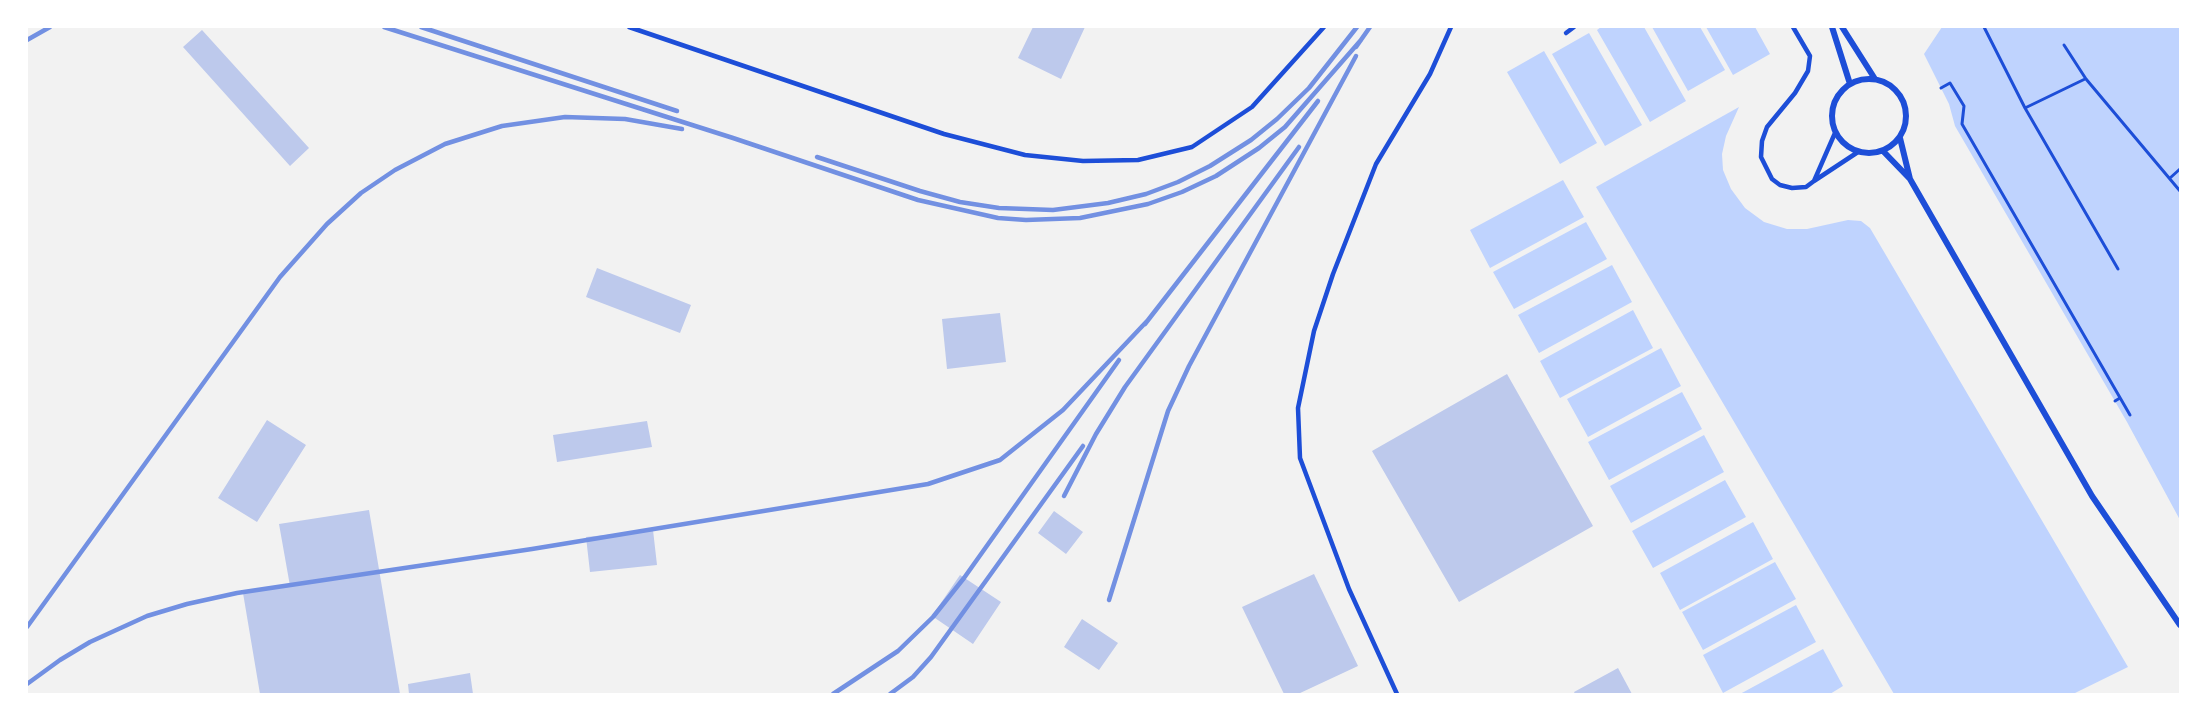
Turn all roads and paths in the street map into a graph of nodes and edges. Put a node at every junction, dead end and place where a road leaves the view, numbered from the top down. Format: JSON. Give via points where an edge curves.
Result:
{"nodes":[{"id":1,"x":629,"y":27,"type":"edge"},
{"id":2,"x":1324,"y":27,"type":"edge"},
{"id":3,"x":1451,"y":27,"type":"edge"},
{"id":4,"x":1574,"y":27,"type":"edge"},
{"id":5,"x":1793,"y":27,"type":"edge"},
{"id":6,"x":1832,"y":27,"type":"edge"},
{"id":7,"x":1842,"y":27,"type":"edge"},
{"id":8,"x":1984,"y":27,"type":"edge"},
{"id":9,"x":1566,"y":33,"type":"dead end"},
{"id":10,"x":2064,"y":45,"type":"dead end"},
{"id":11,"x":1875,"y":79,"type":"junction"},
{"id":12,"x":2086,"y":79,"type":"junction"},
{"id":13,"x":1850,"y":84,"type":"junction"},
{"id":14,"x":1941,"y":88,"type":"dead end"},
{"id":15,"x":2025,"y":108,"type":"junction"},
{"id":16,"x":1835,"y":133,"type":"junction"},
{"id":17,"x":1900,"y":138,"type":"junction"},
{"id":18,"x":1883,"y":151,"type":"junction"},
{"id":19,"x":1858,"y":152,"type":"junction"},
{"id":20,"x":2180,"y":169,"type":"edge"},
{"id":21,"x":2170,"y":178,"type":"junction"},
{"id":22,"x":1910,"y":179,"type":"junction"},
{"id":23,"x":1814,"y":181,"type":"junction"},
{"id":24,"x":2180,"y":191,"type":"edge"},
{"id":25,"x":2118,"y":269,"type":"dead end"},
{"id":26,"x":2120,"y":398,"type":"junction"},
{"id":27,"x":2115,"y":401,"type":"dead end"},
{"id":28,"x":2130,"y":415,"type":"dead end"},
{"id":29,"x":2169,"y":609,"type":"junction"},
{"id":30,"x":2180,"y":620,"type":"edge"},
{"id":31,"x":2180,"y":625,"type":"edge"},
{"id":32,"x":1398,"y":694,"type":"edge"}],
"edges":[{"from":1,"to":2,"type":"lane","via":[[944,134],[1024,154],[1083,161],[1138,160],[1192,147],[1252,107]]},
{"from":3,"to":32,"type":"lane","via":[[1430,74],[1376,164],[1317,322],[1298,408],[1300,458],[1349,589]]},
{"from":4,"to":9,"type":"lane"},
{"from":5,"to":23,"type":"lane","via":[[1810,62],[1802,82],[1767,127],[1761,157],[1772,179],[1780,184],[1806,187]]},
{"from":6,"to":13,"type":"street"},
{"from":7,"to":11,"type":"street"},
{"from":8,"to":15,"type":"path"},
{"from":10,"to":12,"type":"path"},
{"from":11,"to":13,"type":"street"},
{"from":11,"to":17,"type":"street","via":[[1894,88],[1901,97],[1907,117]]},
{"from":12,"to":15,"type":"path"},
{"from":12,"to":21,"type":"path"},
{"from":13,"to":16,"type":"street","via":[[1832,111]]},
{"from":14,"to":26,"type":"path","via":[[1950,83],[1964,106],[1962,124]]},
{"from":15,"to":25,"type":"path"},
{"from":16,"to":19,"type":"street"},
{"from":16,"to":23,"type":"lane"},
{"from":17,"to":18,"type":"street"},
{"from":17,"to":22,"type":"street"},
{"from":18,"to":19,"type":"street"},
{"from":18,"to":22,"type":"street"},
{"from":19,"to":23,"type":"lane"},
{"from":20,"to":21,"type":"path"},
{"from":21,"to":24,"type":"path"},
{"from":22,"to":29,"type":"street","via":[[2092,496]]},
{"from":26,"to":27,"type":"path"},
{"from":26,"to":28,"type":"path"},
{"from":29,"to":30,"type":"street"},
{"from":29,"to":31,"type":"street"}]}
